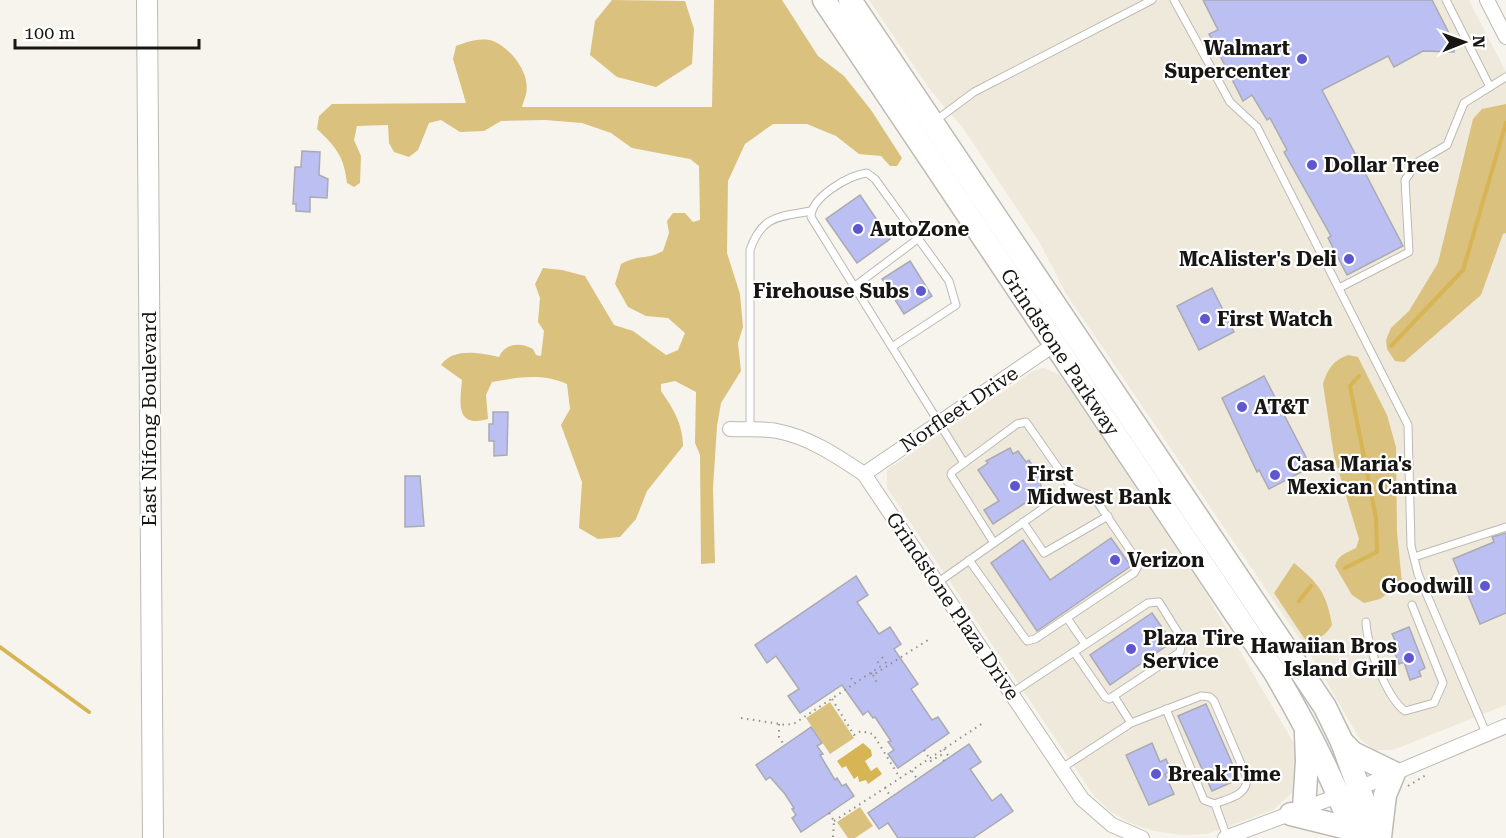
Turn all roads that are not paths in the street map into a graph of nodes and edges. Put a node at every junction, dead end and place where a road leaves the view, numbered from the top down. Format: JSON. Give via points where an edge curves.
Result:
{"nodes":[{"id":1,"x":147,"y":0,"type":"edge"},
{"id":2,"x":824,"y":0,"type":"edge"},
{"id":3,"x":850,"y":0,"type":"edge"},
{"id":4,"x":1152,"y":0,"type":"edge"},
{"id":5,"x":1174,"y":0,"type":"edge"},
{"id":6,"x":1446,"y":0,"type":"edge"},
{"id":7,"x":1487,"y":0,"type":"edge"},
{"id":8,"x":1506,"y":37,"type":"edge"},
{"id":9,"x":1506,"y":77,"type":"edge"},
{"id":10,"x":1490,"y":87,"type":"junction"},
{"id":11,"x":933,"y":122,"type":"junction"},
{"id":12,"x":811,"y":211,"type":"junction"},
{"id":13,"x":919,"y":238,"type":"junction"},
{"id":14,"x":855,"y":286,"type":"junction"},
{"id":15,"x":1339,"y":288,"type":"junction"},
{"id":16,"x":1055,"y":344,"type":"junction"},
{"id":17,"x":892,"y":347,"type":"junction"},
{"id":18,"x":939,"y":423,"type":"junction"},
{"id":19,"x":730,"y":429,"type":"dead end"},
{"id":20,"x":750,"y":430,"type":"junction"},
{"id":21,"x":964,"y":463,"type":"junction"},
{"id":22,"x":864,"y":474,"type":"junction"},
{"id":23,"x":1072,"y":488,"type":"junction"},
{"id":24,"x":1107,"y":516,"type":"junction"},
{"id":25,"x":1023,"y":522,"type":"junction"},
{"id":26,"x":1506,"y":527,"type":"edge"},
{"id":27,"x":994,"y":543,"type":"junction"},
{"id":28,"x":1414,"y":557,"type":"junction"},
{"id":29,"x":969,"y":560,"type":"junction"},
{"id":30,"x":937,"y":583,"type":"junction"},
{"id":31,"x":1412,"y":605,"type":"dead end"},
{"id":32,"x":1067,"y":618,"type":"junction"},
{"id":33,"x":1366,"y":622,"type":"dead end"},
{"id":34,"x":1085,"y":644,"type":"junction"},
{"id":35,"x":1074,"y":651,"type":"junction"},
{"id":36,"x":1012,"y":693,"type":"junction"},
{"id":37,"x":1114,"y":696,"type":"junction"},
{"id":38,"x":1166,"y":709,"type":"junction"},
{"id":39,"x":1131,"y":723,"type":"junction"},
{"id":40,"x":1305,"y":723,"type":"junction"},
{"id":41,"x":1506,"y":726,"type":"edge"},
{"id":42,"x":1486,"y":733,"type":"junction"},
{"id":43,"x":1342,"y":742,"type":"junction"},
{"id":44,"x":1062,"y":768,"type":"junction"},
{"id":45,"x":1398,"y":781,"type":"junction"},
{"id":46,"x":1349,"y":791,"type":"junction"},
{"id":47,"x":1215,"y":804,"type":"junction"},
{"id":48,"x":1298,"y":811,"type":"junction"},
{"id":49,"x":1353,"y":833,"type":"edge"},
{"id":50,"x":153,"y":838,"type":"edge"},
{"id":51,"x":1142,"y":838,"type":"edge"},
{"id":52,"x":1226,"y":838,"type":"edge"},
{"id":53,"x":1378,"y":838,"type":"edge"}],
"edges":[{"from":1,"to":50,"type":"street","name":"East Nifong Boulevard"},
{"from":2,"to":16,"type":"main road","name":"Grindstone Parkway"},
{"from":3,"to":11,"type":"main road","name":"Grindstone Parkway"},
{"from":4,"to":11,"type":"lane","via":[[974,92]]},
{"from":5,"to":15,"type":"lane","via":[[1230,102],[1257,127]]},
{"from":6,"to":10,"type":"lane"},
{"from":7,"to":8,"type":"street"},
{"from":9,"to":10,"type":"lane"},
{"from":10,"to":15,"type":"lane","via":[[1464,103],[1447,145],[1418,162],[1405,180],[1409,252]]},
{"from":11,"to":43,"type":"main road","name":"Grindstone Parkway","via":[[1294,658]]},
{"from":12,"to":13,"type":"lane","via":[[834,187],[867,173]]},
{"from":12,"to":14,"type":"lane","via":[[811,217]]},
{"from":12,"to":20,"type":"lane","via":[[776,218],[756,232],[750,250]]},
{"from":13,"to":14,"type":"lane"},
{"from":13,"to":17,"type":"lane","via":[[949,281],[956,305]]},
{"from":14,"to":17,"type":"lane"},
{"from":15,"to":28,"type":"lane","via":[[1408,425]]},
{"from":16,"to":18,"type":"street","name":"Norfleet Drive"},
{"from":16,"to":40,"type":"main road","name":"Grindstone Parkway"},
{"from":17,"to":18,"type":"lane"},
{"from":18,"to":21,"type":"lane"},
{"from":18,"to":22,"type":"street","name":"Norfleet Drive"},
{"from":19,"to":20,"type":"street","name":"Grindstone Plaza Drive"},
{"from":20,"to":22,"type":"street","name":"Grindstone Plaza Drive","via":[[776,431],[803,439]]},
{"from":21,"to":23,"type":"lane","via":[[1017,424],[1026,422]]},
{"from":21,"to":27,"type":"lane","via":[[952,472],[952,480]]},
{"from":22,"to":30,"type":"street","name":"Grindstone Plaza Drive"},
{"from":23,"to":24,"type":"lane","via":[[1094,497]]},
{"from":23,"to":25,"type":"lane"},
{"from":24,"to":25,"type":"lane","via":[[1044,553]]},
{"from":24,"to":32,"type":"lane","via":[[1136,560],[1137,570]]},
{"from":25,"to":27,"type":"lane"},
{"from":26,"to":28,"type":"lane"},
{"from":27,"to":29,"type":"lane"},
{"from":28,"to":42,"type":"lane"},
{"from":29,"to":30,"type":"lane"},
{"from":29,"to":32,"type":"lane","via":[[1027,641]]},
{"from":30,"to":36,"type":"street","name":"Grindstone Plaza Drive"},
{"from":31,"to":33,"type":"lane","via":[[1443,683],[1434,703],[1405,711],[1395,703],[1366,637]]},
{"from":32,"to":34,"type":"lane"},
{"from":34,"to":35,"type":"lane"},
{"from":34,"to":37,"type":"lane","via":[[1154,601],[1182,639],[1180,652]]},
{"from":35,"to":36,"type":"lane"},
{"from":35,"to":37,"type":"lane","via":[[1104,697]]},
{"from":36,"to":44,"type":"street","name":"Grindstone Plaza Drive"},
{"from":37,"to":39,"type":"lane"},
{"from":38,"to":39,"type":"lane"},
{"from":38,"to":47,"type":"lane","via":[[1204,800]]},
{"from":38,"to":47,"type":"lane","via":[[1206,695],[1214,701],[1247,778],[1240,794]]},
{"from":39,"to":44,"type":"lane"},
{"from":40,"to":46,"type":"main road","name":"Grindstone Parkway"},
{"from":40,"to":48,"type":"main road","via":[[1307,761]]},
{"from":41,"to":42,"type":"street"},
{"from":42,"to":45,"type":"street"},
{"from":43,"to":45,"type":"main road"},
{"from":43,"to":46,"type":"main road","name":"Grindstone Parkway"},
{"from":44,"to":51,"type":"street","name":"Grindstone Plaza Drive","via":[[1082,799],[1112,825]]},
{"from":45,"to":46,"type":"street"},
{"from":45,"to":53,"type":"main road","via":[[1385,795]]},
{"from":46,"to":48,"type":"street"},
{"from":46,"to":49,"type":"main road","name":"Grindstone Parkway"},
{"from":46,"to":53,"type":"main road","name":"Grindstone Parkway"},
{"from":47,"to":52,"type":"lane"},
{"from":48,"to":49,"type":"main road"},
{"from":48,"to":52,"type":"street"}]}
